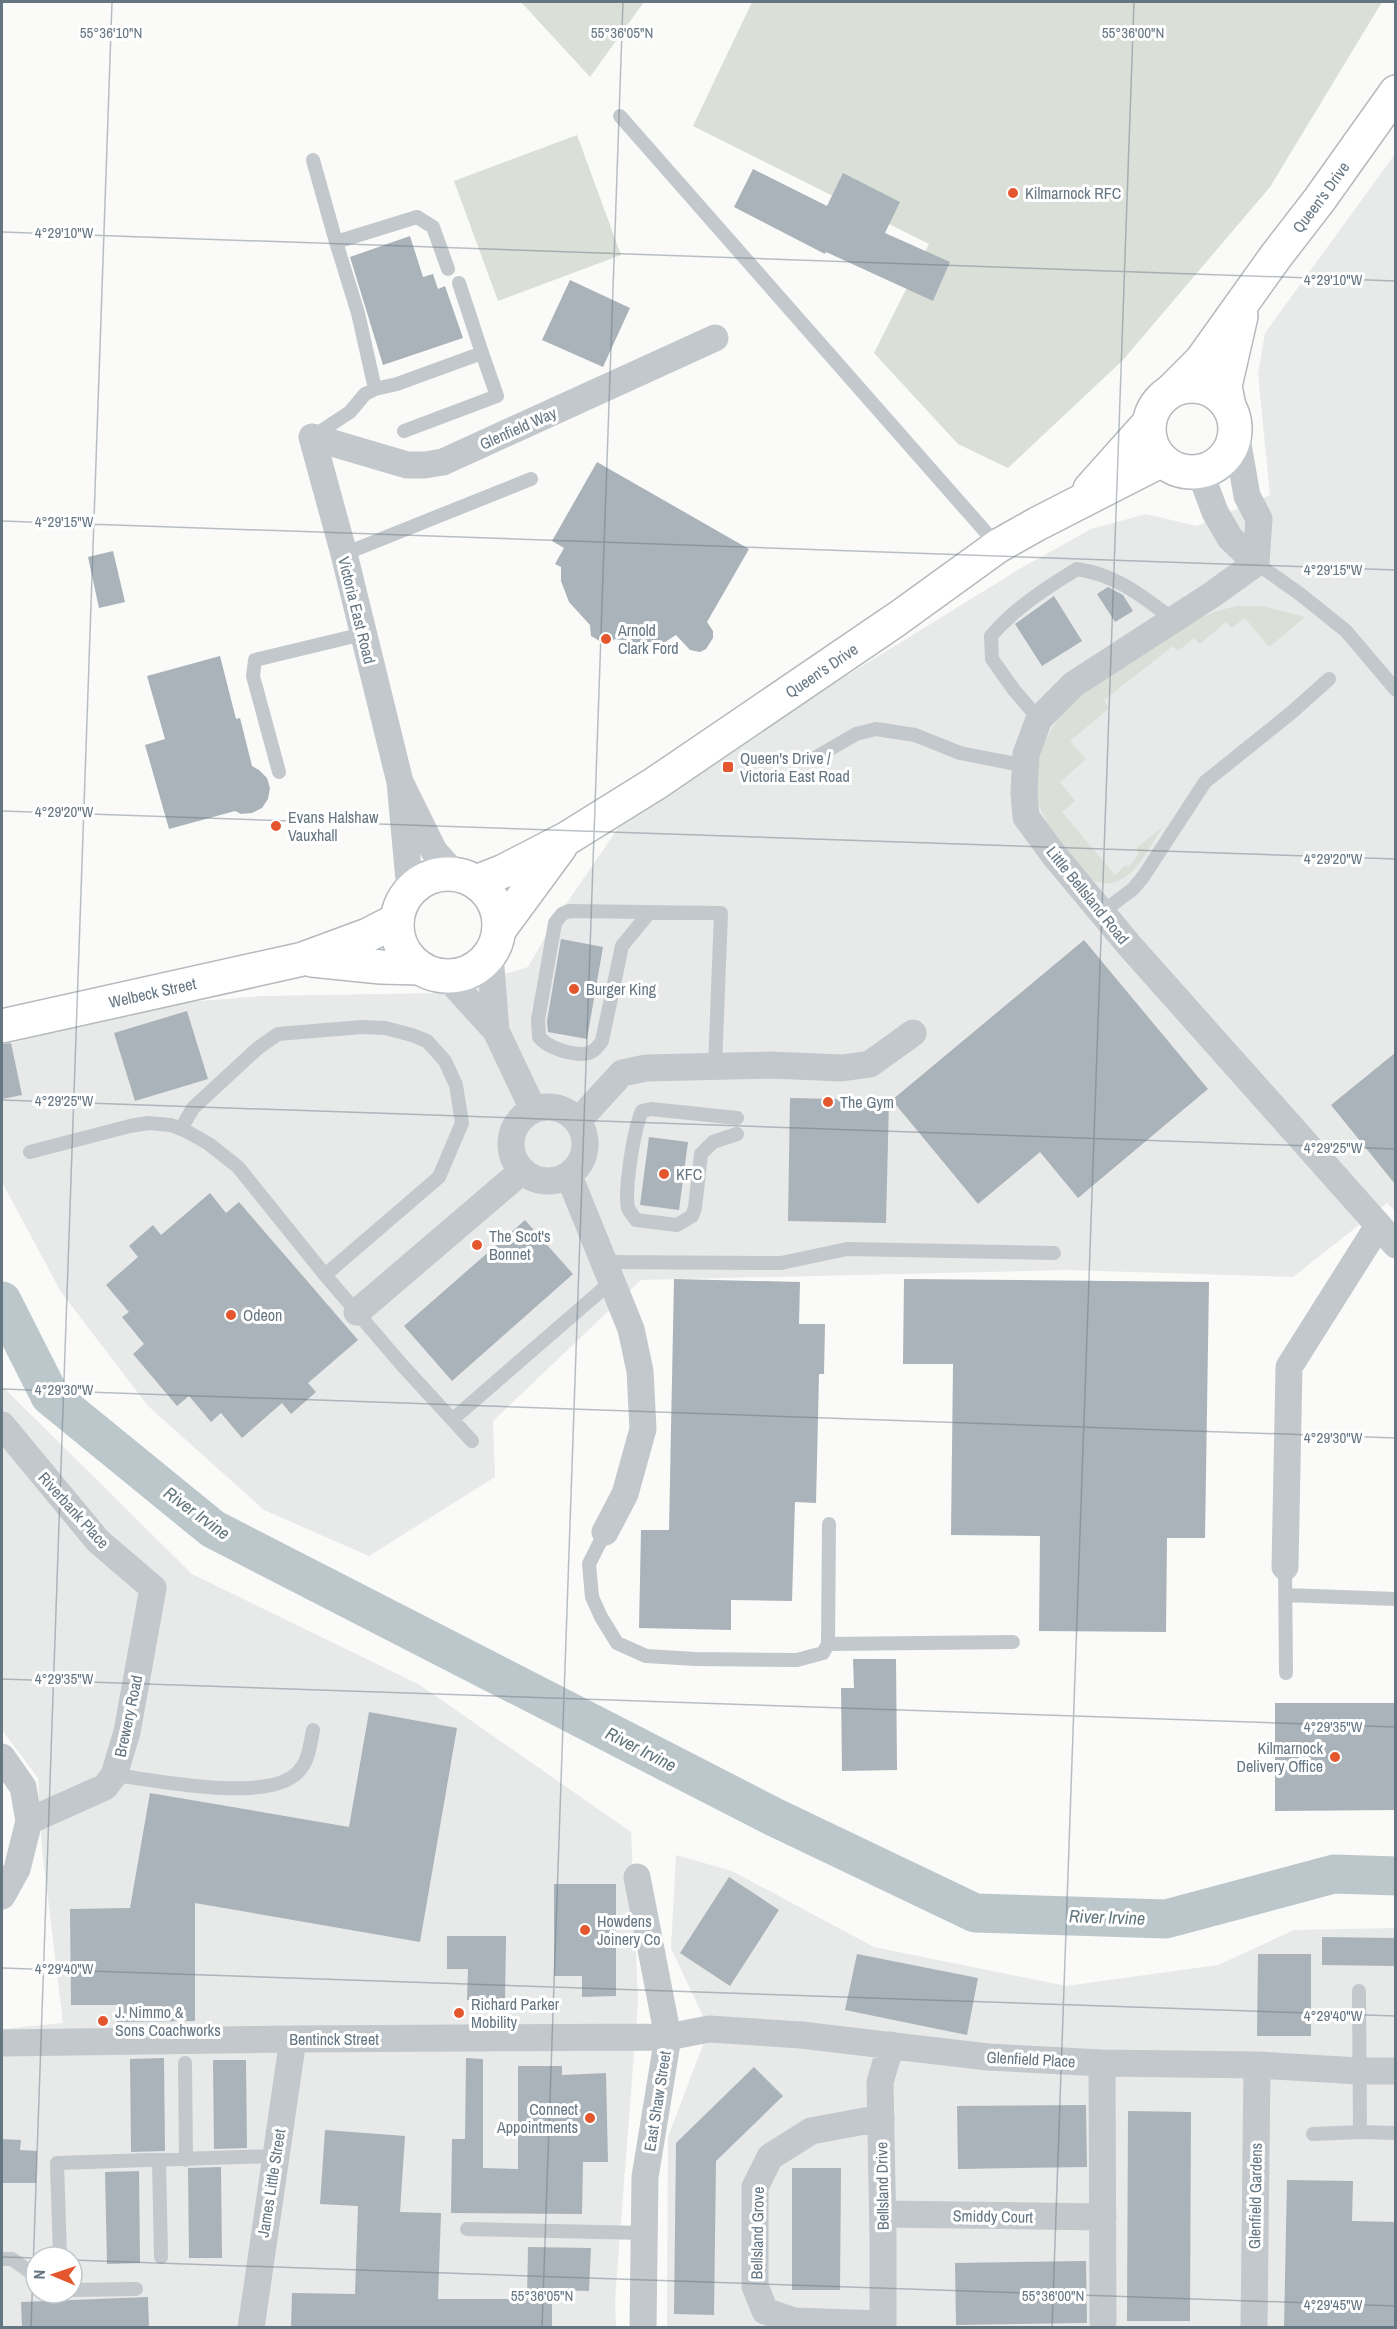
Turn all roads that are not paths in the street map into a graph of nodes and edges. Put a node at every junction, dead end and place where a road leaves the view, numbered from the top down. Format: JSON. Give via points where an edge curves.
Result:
{"nodes":[{"id":1,"x":1395,"y":92,"type":"edge"},
{"id":2,"x":620,"y":116,"type":"dead end"},
{"id":3,"x":313,"y":160,"type":"dead end"},
{"id":4,"x":336,"y":242,"type":"junction"},
{"id":5,"x":448,"y":269,"type":"dead end"},
{"id":6,"x":459,"y":284,"type":"dead end"},
{"id":7,"x":1245,"y":300,"type":"junction"},
{"id":8,"x":715,"y":338,"type":"dead end"},
{"id":9,"x":482,"y":353,"type":"junction"},
{"id":10,"x":375,"y":389,"type":"junction"},
{"id":11,"x":1172,"y":390,"type":"junction"},
{"id":12,"x":1232,"y":417,"type":"junction"},
{"id":13,"x":1149,"y":423,"type":"junction"},
{"id":14,"x":404,"y":431,"type":"dead end"},
{"id":15,"x":312,"y":437,"type":"junction"},
{"id":16,"x":1162,"y":460,"type":"junction"},
{"id":17,"x":1200,"y":472,"type":"junction"},
{"id":18,"x":531,"y":479,"type":"dead end"},
{"id":19,"x":1079,"y":502,"type":"junction"},
{"id":20,"x":998,"y":546,"type":"junction"},
{"id":21,"x":344,"y":554,"type":"junction"},
{"id":22,"x":1256,"y":563,"type":"junction"},
{"id":23,"x":1174,"y":620,"type":"junction"},
{"id":24,"x":363,"y":634,"type":"junction"},
{"id":25,"x":1329,"y":679,"type":"dead end"},
{"id":26,"x":1395,"y":690,"type":"edge"},
{"id":27,"x":1040,"y":720,"type":"junction"},
{"id":28,"x":813,"y":759,"type":"dead end"},
{"id":29,"x":1026,"y":766,"type":"junction"},
{"id":30,"x":279,"y":772,"type":"dead end"},
{"id":31,"x":400,"y":782,"type":"junction"},
{"id":32,"x":566,"y":839,"type":"junction"},
{"id":33,"x":466,"y":879,"type":"junction"},
{"id":34,"x":404,"y":906,"type":"junction"},
{"id":35,"x":649,"y":913,"type":"junction"},
{"id":36,"x":1101,"y":913,"type":"junction"},
{"id":37,"x":494,"y":942,"type":"junction"},
{"id":38,"x":303,"y":959,"type":"junction"},
{"id":39,"x":433,"y":972,"type":"junction"},
{"id":40,"x":2,"y":1026,"type":"edge"},
{"id":41,"x":496,"y":1031,"type":"junction"},
{"id":42,"x":913,"y":1033,"type":"dead end"},
{"id":43,"x":715,"y":1067,"type":"junction"},
{"id":44,"x":533,"y":1109,"type":"junction"},
{"id":45,"x":737,"y":1118,"type":"dead end"},
{"id":46,"x":578,"y":1120,"type":"junction"},
{"id":47,"x":180,"y":1129,"type":"junction"},
{"id":48,"x":737,"y":1134,"type":"dead end"},
{"id":49,"x":30,"y":1152,"type":"dead end"},
{"id":50,"x":522,"y":1171,"type":"junction"},
{"id":51,"x":569,"y":1176,"type":"junction"},
{"id":52,"x":1387,"y":1236,"type":"edge"},
{"id":53,"x":1054,"y":1253,"type":"dead end"},
{"id":54,"x":607,"y":1272,"type":"junction"},
{"id":55,"x":325,"y":1275,"type":"junction"},
{"id":56,"x":357,"y":1312,"type":"junction"},
{"id":57,"x":453,"y":1419,"type":"junction"},
{"id":58,"x":2,"y":1425,"type":"edge"},
{"id":59,"x":472,"y":1441,"type":"dead end"},
{"id":60,"x":829,"y":1524,"type":"dead end"},
{"id":61,"x":605,"y":1532,"type":"joint"},
{"id":62,"x":1285,"y":1567,"type":"joint"},
{"id":63,"x":153,"y":1588,"type":"joint"},
{"id":64,"x":1285,"y":1595,"type":"junction"},
{"id":65,"x":1395,"y":1599,"type":"edge"},
{"id":66,"x":1013,"y":1642,"type":"dead end"},
{"id":67,"x":828,"y":1644,"type":"junction"},
{"id":68,"x":1286,"y":1673,"type":"dead end"},
{"id":69,"x":313,"y":1730,"type":"dead end"},
{"id":70,"x":2,"y":1757,"type":"edge"},
{"id":71,"x":114,"y":1775,"type":"junction"},
{"id":72,"x":29,"y":1821,"type":"junction"},
{"id":73,"x":637,"y":1877,"type":"dead end"},
{"id":74,"x":2,"y":1896,"type":"edge"},
{"id":75,"x":1359,"y":1990,"type":"dead end"},
{"id":76,"x":668,"y":2037,"type":"junction"},
{"id":77,"x":292,"y":2039,"type":"junction"},
{"id":78,"x":2,"y":2043,"type":"edge"},
{"id":79,"x":891,"y":2045,"type":"junction"},
{"id":80,"x":1102,"y":2062,"type":"junction"},
{"id":81,"x":185,"y":2063,"type":"dead end"},
{"id":82,"x":1257,"y":2065,"type":"junction"},
{"id":83,"x":1359,"y":2071,"type":"junction"},
{"id":84,"x":1395,"y":2071,"type":"edge"},
{"id":85,"x":881,"y":2118,"type":"junction"},
{"id":86,"x":1360,"y":2132,"type":"junction"},
{"id":87,"x":1395,"y":2133,"type":"edge"},
{"id":88,"x":1313,"y":2134,"type":"dead end"},
{"id":89,"x":275,"y":2156,"type":"junction"},
{"id":90,"x":186,"y":2160,"type":"junction"},
{"id":91,"x":159,"y":2161,"type":"junction"},
{"id":92,"x":883,"y":2214,"type":"junction"},
{"id":93,"x":1103,"y":2217,"type":"junction"},
{"id":94,"x":466,"y":2229,"type":"dead end"},
{"id":95,"x":644,"y":2233,"type":"junction"},
{"id":96,"x":60,"y":2245,"type":"edge"},
{"id":97,"x":161,"y":2257,"type":"dead end"},
{"id":98,"x":2,"y":2259,"type":"edge"},
{"id":99,"x":24,"y":2268,"type":"edge"},
{"id":100,"x":136,"y":2289,"type":"dead end"},
{"id":101,"x":84,"y":2290,"type":"edge"},
{"id":102,"x":1103,"y":2322,"type":"dead end"},
{"id":103,"x":883,"y":2326,"type":"edge"},
{"id":104,"x":251,"y":2328,"type":"edge"},
{"id":105,"x":643,"y":2328,"type":"edge"},
{"id":106,"x":1254,"y":2328,"type":"edge"}],
"edges":[{"from":1,"to":7,"type":"main road","name":"Queen's Drive"},
{"from":2,"to":20,"type":"lane"},
{"from":3,"to":4,"type":"lane"},
{"from":4,"to":5,"type":"lane","via":[[417,218],[433,226]]},
{"from":4,"to":10,"type":"lane"},
{"from":6,"to":9,"type":"lane"},
{"from":7,"to":11,"type":"main road","name":"Queen's Drive","via":[[1201,361]]},
{"from":7,"to":12,"type":"main road","name":"Queen's Drive","via":[[1226,386]]},
{"from":8,"to":15,"type":"street","name":"Glenfield Way","via":[[443,462],[407,465]]},
{"from":9,"to":10,"type":"lane"},
{"from":9,"to":14,"type":"lane","via":[[497,396]]},
{"from":10,"to":15,"type":"lane","via":[[365,394],[350,412]]},
{"from":11,"to":12,"type":"main road","via":[[1191,386],[1210,389],[1221,396]]},
{"from":11,"to":13,"type":"main road","via":[[1157,404]]},
{"from":12,"to":17,"type":"main road","via":[[1234,440],[1221,461]]},
{"from":12,"to":22,"type":"street","via":[[1247,496],[1259,519]]},
{"from":13,"to":16,"type":"main road","via":[[1153,449]]},
{"from":13,"to":19,"type":"main road","name":"Queen's Drive"},
{"from":15,"to":21,"type":"street","name":"Victoria East Road"},
{"from":16,"to":17,"type":"main road","via":[[1173,468]]},
{"from":16,"to":19,"type":"main road","name":"Queen's Drive"},
{"from":17,"to":22,"type":"street","via":[[1230,538]]},
{"from":18,"to":21,"type":"lane"},
{"from":19,"to":20,"type":"main road","name":"Queen's Drive"},
{"from":20,"to":32,"type":"main road","name":"Queen's Drive","via":[[690,760]]},
{"from":21,"to":24,"type":"street","name":"Victoria East Road"},
{"from":22,"to":23,"type":"street","name":"Little Bellsland Road"},
{"from":22,"to":26,"type":"lane","via":[[1346,631]]},
{"from":23,"to":27,"type":"street","name":"Little Bellsland Road","via":[[1074,684]]},
{"from":23,"to":27,"type":"lane","via":[[1122,582],[1077,568],[1006,618],[991,636],[992,659]]},
{"from":24,"to":30,"type":"lane","via":[[255,660],[253,676]]},
{"from":24,"to":31,"type":"street","name":"Victoria East Road"},
{"from":25,"to":36,"type":"lane","via":[[1205,782],[1143,877]]},
{"from":27,"to":29,"type":"street","name":"Little Bellsland Road","via":[[1026,754]]},
{"from":28,"to":29,"type":"lane","via":[[856,734],[876,729],[915,735],[960,753]]},
{"from":29,"to":36,"type":"street","name":"Little Bellsland Road","via":[[1026,817]]},
{"from":31,"to":33,"type":"street","name":"Victoria East Road","via":[[435,851]]},
{"from":31,"to":34,"type":"street","name":"Victoria East Road"},
{"from":32,"to":33,"type":"main road","name":"Queen's Drive","via":[[504,871]]},
{"from":32,"to":37,"type":"main road","name":"Queen's Drive"},
{"from":33,"to":34,"type":"main road","via":[[443,874],[431,877],[419,883]]},
{"from":33,"to":37,"type":"main road","via":[[486,891],[494,903],[498,916]]},
{"from":34,"to":38,"type":"main road","name":"Welbeck Street","via":[[368,935]]},
{"from":34,"to":39,"type":"main road","via":[[398,934],[402,947],[410,959]]},
{"from":35,"to":35,"type":"lane","via":[[569,911],[555,923],[537,1030],[550,1047],[583,1054],[597,1048],[602,1041],[622,946]]},
{"from":35,"to":43,"type":"lane","via":[[722,913]]},
{"from":36,"to":52,"type":"street","name":"Little Bellsland Road"},
{"from":37,"to":39,"type":"main road","via":[[478,967],[463,974]]},
{"from":37,"to":41,"type":"street"},
{"from":38,"to":39,"type":"main road","name":"Welbeck Street"},
{"from":38,"to":40,"type":"main road","name":"Welbeck Street"},
{"from":39,"to":41,"type":"street"},
{"from":41,"to":44,"type":"street"},
{"from":42,"to":43,"type":"street","via":[[870,1064],[842,1068]]},
{"from":43,"to":46,"type":"street","via":[[646,1068],[622,1073]]},
{"from":44,"to":46,"type":"street","via":[[558,1107]]},
{"from":44,"to":50,"type":"street","via":[[515,1126],[511,1137],[513,1155]]},
{"from":45,"to":48,"type":"lane","via":[[651,1108],[642,1111],[636,1123],[627,1197],[636,1220],[677,1225],[692,1216],[701,1154],[713,1142]]},
{"from":46,"to":51,"type":"street","via":[[586,1144],[584,1156]]},
{"from":47,"to":49,"type":"lane","via":[[148,1123]]},
{"from":47,"to":55,"type":"lane","via":[[209,1144],[238,1167]]},
{"from":47,"to":55,"type":"lane","via":[[193,1108],[258,1047],[278,1034],[385,1028],[427,1041],[445,1061],[456,1085],[462,1123],[439,1177]]},
{"from":50,"to":51,"type":"street","via":[[545,1182]]},
{"from":50,"to":56,"type":"street"},
{"from":51,"to":54,"type":"street"},
{"from":52,"to":62,"type":"street","via":[[1289,1367]]},
{"from":53,"to":54,"type":"lane","via":[[847,1249],[781,1263]]},
{"from":54,"to":57,"type":"lane"},
{"from":54,"to":61,"type":"street","via":[[631,1329],[640,1371],[643,1429],[625,1494]]},
{"from":55,"to":56,"type":"lane"},
{"from":56,"to":57,"type":"lane"},
{"from":57,"to":59,"type":"lane"},
{"from":58,"to":63,"type":"street","name":"Riverbank Place","via":[[98,1541]]},
{"from":60,"to":67,"type":"lane"},
{"from":61,"to":67,"type":"lane","via":[[589,1564],[592,1597],[617,1643],[646,1656],[753,1660],[797,1660],[823,1653]]},
{"from":62,"to":64,"type":"lane"},
{"from":63,"to":71,"type":"street","name":"Brewery Road","via":[[128,1732]]},
{"from":64,"to":65,"type":"lane"},
{"from":64,"to":68,"type":"lane"},
{"from":66,"to":67,"type":"lane"},
{"from":69,"to":71,"type":"lane","via":[[308,1757],[299,1772],[286,1782],[224,1789]]},
{"from":70,"to":72,"type":"street","via":[[23,1787]]},
{"from":71,"to":72,"type":"street","name":"Brewery Road","via":[[105,1787]]},
{"from":72,"to":74,"type":"street","via":[[17,1869]]},
{"from":73,"to":76,"type":"street","name":"East Shaw Street"},
{"from":75,"to":83,"type":"lane"},
{"from":76,"to":77,"type":"street","name":"Bentinck Street"},
{"from":76,"to":79,"type":"street","name":"Glenfield Place","via":[[709,2029]]},
{"from":76,"to":95,"type":"street","name":"East Shaw Street","via":[[645,2177]]},
{"from":77,"to":78,"type":"street","name":"Bentinck Street"},
{"from":77,"to":89,"type":"street","name":"James Little Street"},
{"from":79,"to":80,"type":"street","name":"Glenfield Place","via":[[988,2057]]},
{"from":79,"to":85,"type":"street","name":"Bellsland Drive","via":[[880,2082]]},
{"from":80,"to":82,"type":"street","name":"Glenfield Place"},
{"from":80,"to":93,"type":"street"},
{"from":81,"to":90,"type":"lane"},
{"from":82,"to":83,"type":"street","name":"Glenfield Place"},
{"from":82,"to":106,"type":"street","name":"Glenfield Gardens"},
{"from":83,"to":84,"type":"street","name":"Glenfield Place"},
{"from":83,"to":86,"type":"lane"},
{"from":85,"to":92,"type":"street","name":"Bellsland Drive"},
{"from":85,"to":103,"type":"street","name":"Bellsland Grove","via":[[811,2131],[770,2157],[755,2187],[755,2286],[765,2311],[794,2321]]},
{"from":86,"to":87,"type":"lane"},
{"from":86,"to":88,"type":"lane"},
{"from":89,"to":90,"type":"lane"},
{"from":89,"to":104,"type":"street","name":"James Little Street"},
{"from":90,"to":91,"type":"lane"},
{"from":91,"to":96,"type":"lane","via":[[57,2163]]},
{"from":91,"to":97,"type":"lane"},
{"from":92,"to":93,"type":"street","name":"Smiddy Court"},
{"from":92,"to":103,"type":"street","name":"Bellsland Drive"},
{"from":93,"to":102,"type":"street"},
{"from":94,"to":95,"type":"lane"},
{"from":95,"to":105,"type":"street","name":"East Shaw Street"},
{"from":98,"to":99,"type":"lane","via":[[12,2259]]},
{"from":100,"to":101,"type":"lane"}]}
